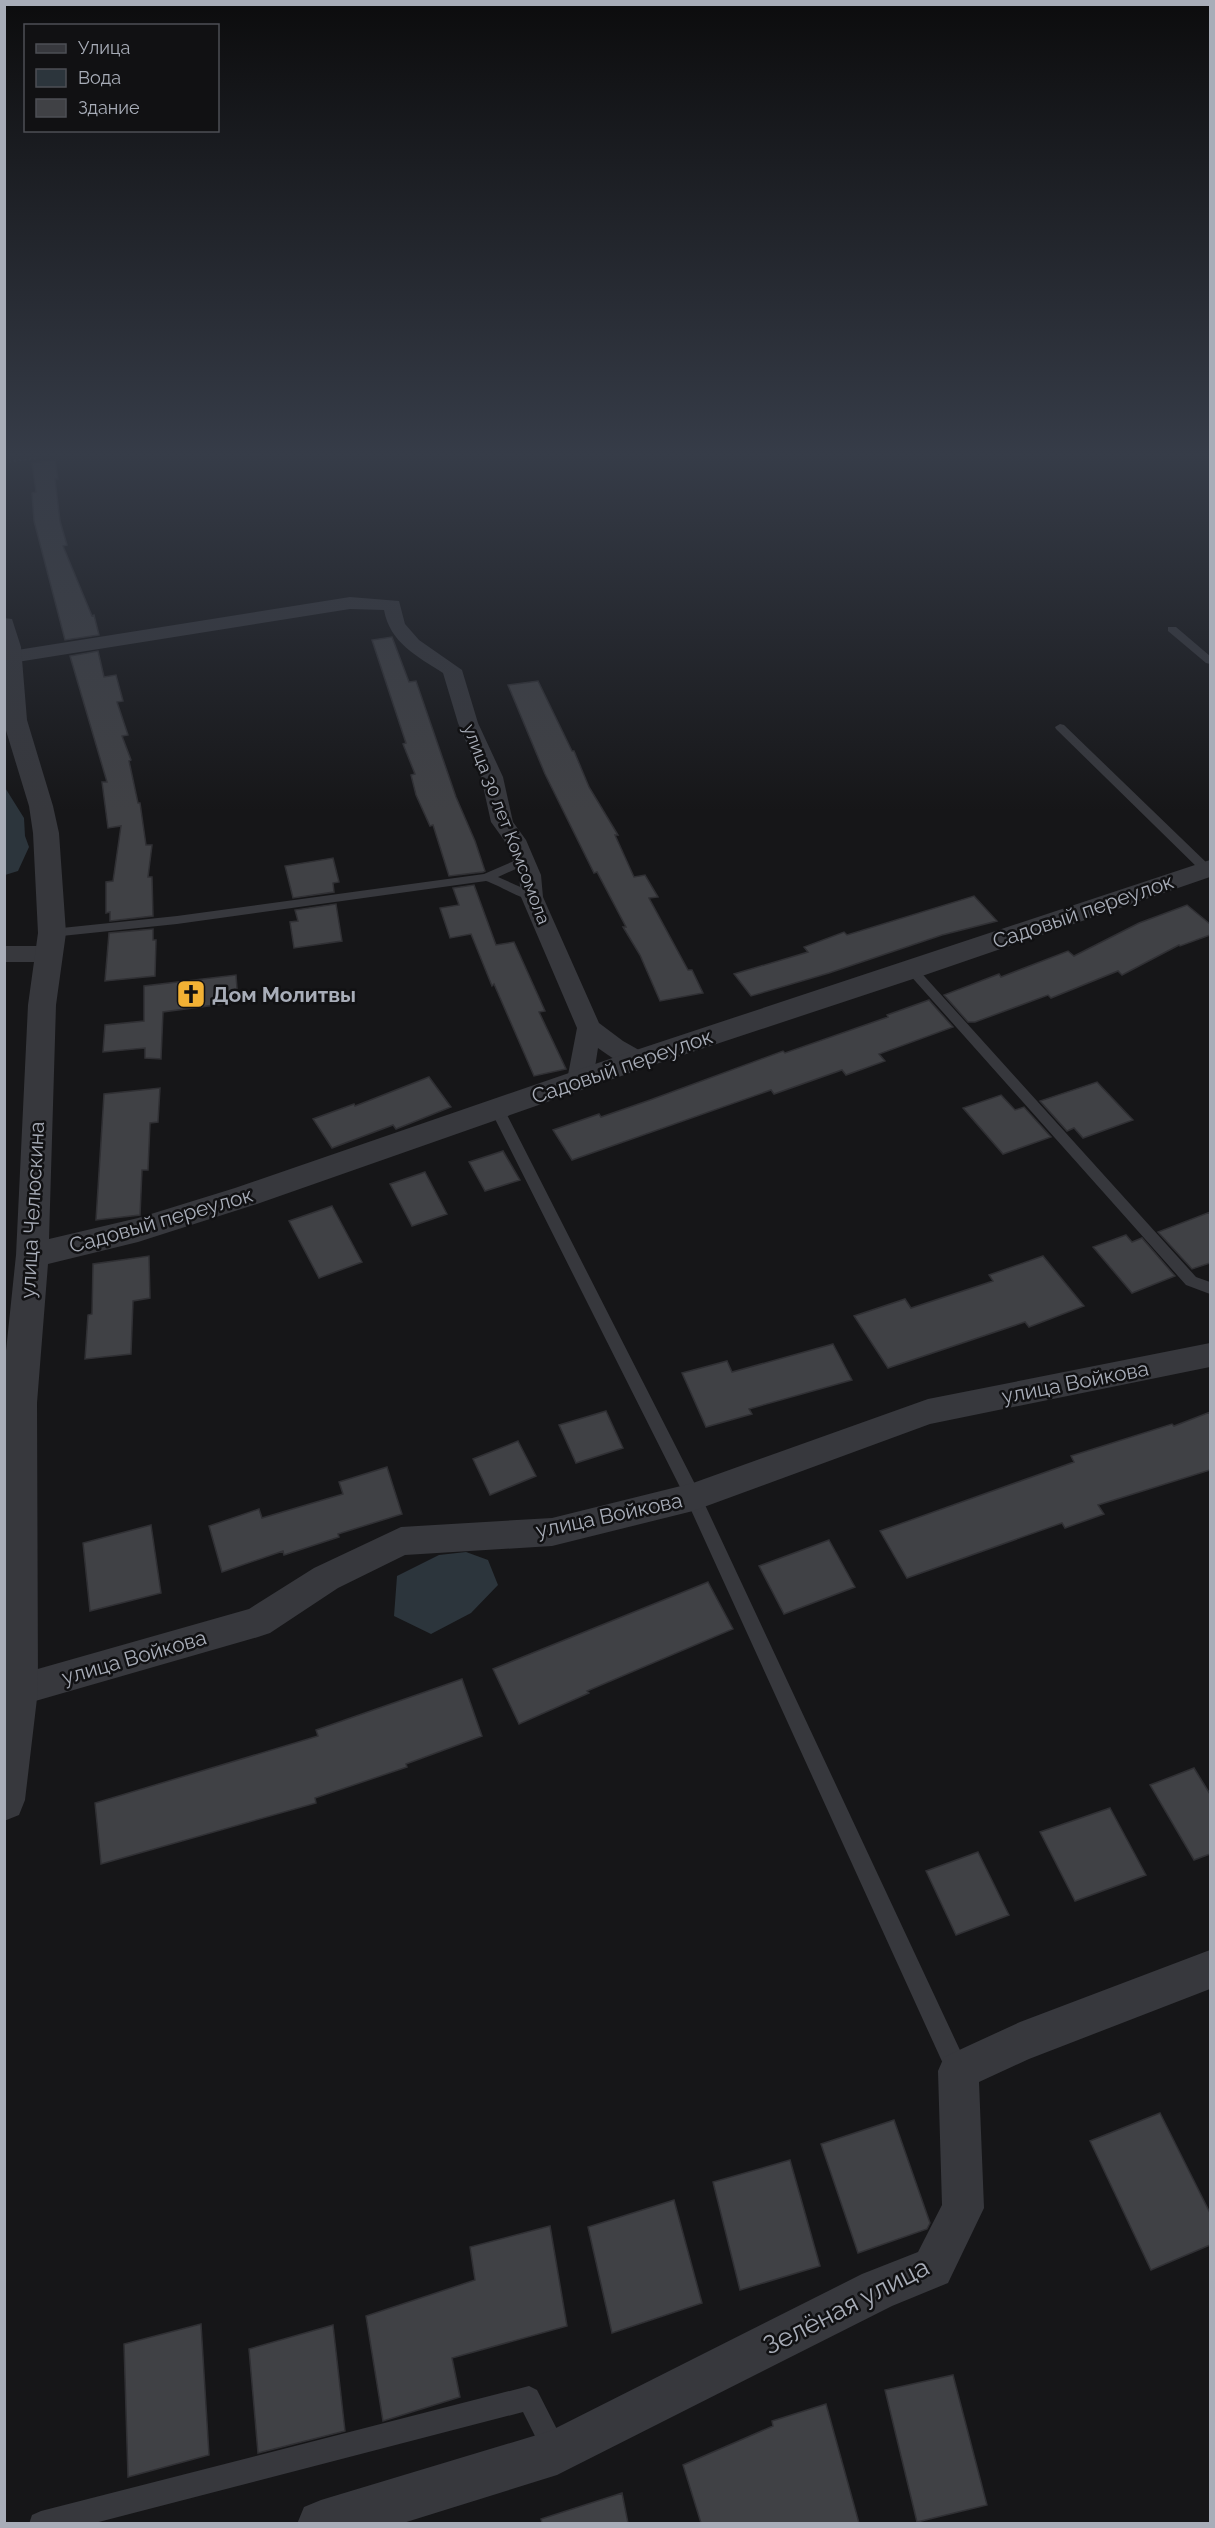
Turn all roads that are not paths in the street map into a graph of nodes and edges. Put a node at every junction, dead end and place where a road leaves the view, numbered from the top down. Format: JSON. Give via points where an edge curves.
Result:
{"nodes":[{"id":1,"x":1172,"y":628,"type":"dead end"},
{"id":2,"x":7,"y":644,"type":"edge"},
{"id":3,"x":1210,"y":661,"type":"edge"},
{"id":4,"x":1060,"y":728,"type":"dead end"},
{"id":5,"x":524,"y":861,"type":"junction"},
{"id":6,"x":1208,"y":869,"type":"edge"},
{"id":7,"x":487,"y":877,"type":"junction"},
{"id":8,"x":532,"y":897,"type":"junction"},
{"id":9,"x":50,"y":943,"type":"junction"},
{"id":10,"x":4,"y":954,"type":"edge"},
{"id":11,"x":912,"y":970,"type":"junction"},
{"id":12,"x":589,"y":1028,"type":"junction"},
{"id":13,"x":637,"y":1060,"type":"junction"},
{"id":14,"x":580,"y":1080,"type":"junction"},
{"id":15,"x":497,"y":1109,"type":"junction"},
{"id":16,"x":32,"y":1255,"type":"junction"},
{"id":17,"x":1210,"y":1288,"type":"edge"},
{"id":18,"x":1210,"y":1354,"type":"edge"},
{"id":19,"x":693,"y":1497,"type":"junction"},
{"id":20,"x":18,"y":1690,"type":"junction"},
{"id":21,"x":4,"y":1800,"type":"edge"},
{"id":22,"x":1210,"y":1970,"type":"edge"},
{"id":23,"x":958,"y":2071,"type":"junction"},
{"id":24,"x":556,"y":2452,"type":"junction"},
{"id":25,"x":41,"y":2523,"type":"edge"},
{"id":26,"x":321,"y":2523,"type":"edge"}],
"edges":[{"from":1,"to":3,"type":"lane"},
{"from":2,"to":5,"type":"street","name":"улица 30 лет Комсомола","via":[[350,603],[392,605],[396,625],[412,644],[452,670],[468,723],[492,777],[502,822]]},
{"from":2,"to":9,"type":"street","name":"улица Челюскина","via":[[15,720],[46,833]]},
{"from":4,"to":6,"type":"lane"},
{"from":5,"to":7,"type":"lane"},
{"from":5,"to":8,"type":"street","name":"улица 30 лет Комсомола"},
{"from":6,"to":11,"type":"street","name":"Садовый переулок"},
{"from":7,"to":8,"type":"lane"},
{"from":7,"to":9,"type":"lane","via":[[177,920]]},
{"from":8,"to":12,"type":"street","name":"улица 30 лет Комсомола"},
{"from":9,"to":10,"type":"street"},
{"from":9,"to":16,"type":"street","name":"улица Челюскина","via":[[42,1005]]},
{"from":11,"to":13,"type":"street","name":"Садовый переулок"},
{"from":11,"to":17,"type":"lane","via":[[1191,1281]]},
{"from":12,"to":13,"type":"street","name":"улица 30 лет Комсомола"},
{"from":12,"to":14,"type":"street"},
{"from":13,"to":14,"type":"street","name":"Садовый переулок"},
{"from":14,"to":15,"type":"street","name":"Садовый переулок"},
{"from":15,"to":16,"type":"street","name":"Садовый переулок","via":[[138,1230]]},
{"from":15,"to":19,"type":"lane"},
{"from":16,"to":20,"type":"street","name":"улица Челюскина","via":[[19,1403]]},
{"from":18,"to":19,"type":"street","name":"улица Войкова","via":[[928,1412]]},
{"from":19,"to":20,"type":"street","name":"улица Войкова","via":[[552,1532],[401,1541],[326,1578],[258,1622]]},
{"from":19,"to":23,"type":"lane"},
{"from":20,"to":21,"type":"street","name":"улица Челюскина"},
{"from":22,"to":23,"type":"street","via":[[1020,2042]]},
{"from":23,"to":24,"type":"street","name":"Зелёная улица","via":[[963,2208],[933,2268],[878,2290]]},
{"from":24,"to":25,"type":"lane","via":[[529,2398]]},
{"from":24,"to":26,"type":"street","name":"Зелёная улица"}]}
